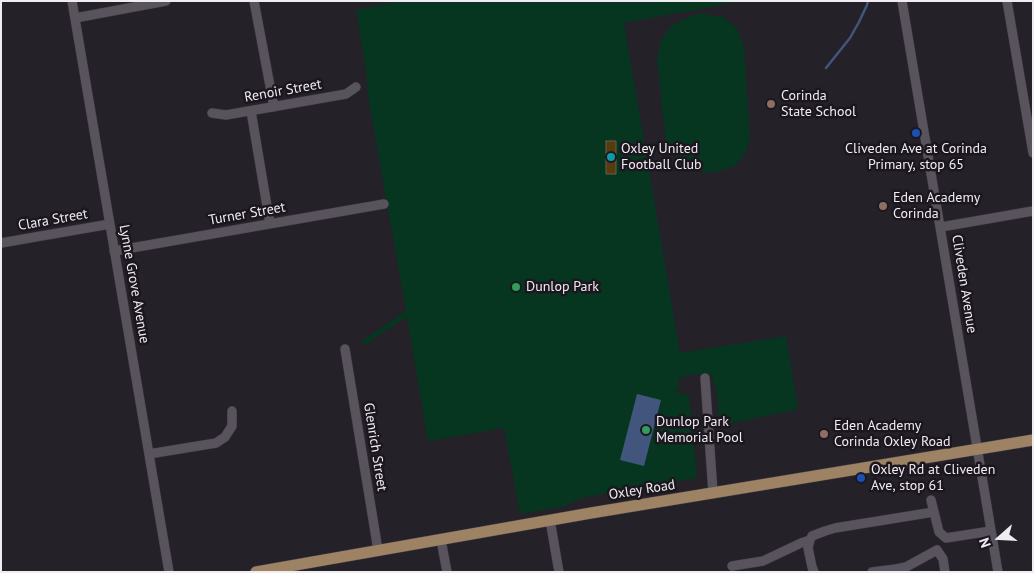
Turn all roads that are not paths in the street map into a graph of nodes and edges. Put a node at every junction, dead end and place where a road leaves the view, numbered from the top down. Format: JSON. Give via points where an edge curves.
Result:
{"nodes":[{"id":1,"x":72,"y":1,"type":"edge"},
{"id":2,"x":166,"y":1,"type":"edge"},
{"id":3,"x":254,"y":1,"type":"edge"},
{"id":4,"x":902,"y":1,"type":"edge"},
{"id":5,"x":1007,"y":1,"type":"edge"},
{"id":6,"x":75,"y":18,"type":"junction"},
{"id":7,"x":356,"y":87,"type":"dead end"},
{"id":8,"x":274,"y":107,"type":"junction"},
{"id":9,"x":251,"y":111,"type":"junction"},
{"id":10,"x":212,"y":113,"type":"dead end"},
{"id":11,"x":1033,"y":153,"type":"edge"},
{"id":12,"x":384,"y":204,"type":"dead end"},
{"id":13,"x":1033,"y":211,"type":"edge"},
{"id":14,"x":110,"y":224,"type":"junction"},
{"id":15,"x":270,"y":224,"type":"junction"},
{"id":16,"x":940,"y":227,"type":"junction"},
{"id":17,"x":1,"y":243,"type":"edge"},
{"id":18,"x":114,"y":250,"type":"junction"},
{"id":19,"x":345,"y":349,"type":"dead end"},
{"id":20,"x":705,"y":378,"type":"dead end"},
{"id":21,"x":232,"y":411,"type":"dead end"},
{"id":22,"x":1033,"y":440,"type":"edge"},
{"id":23,"x":977,"y":450,"type":"junction"},
{"id":24,"x":149,"y":454,"type":"junction"},
{"id":25,"x":713,"y":493,"type":"junction"},
{"id":26,"x":931,"y":500,"type":"dead end"},
{"id":27,"x":934,"y":512,"type":"junction"},
{"id":28,"x":550,"y":520,"type":"junction"},
{"id":29,"x":991,"y":531,"type":"junction"},
{"id":30,"x":946,"y":538,"type":"junction"},
{"id":31,"x":441,"y":540,"type":"junction"},
{"id":32,"x":810,"y":540,"type":"junction"},
{"id":33,"x":378,"y":550,"type":"junction"},
{"id":34,"x":938,"y":550,"type":"junction"},
{"id":35,"x":732,"y":566,"type":"dead end"},
{"id":36,"x":169,"y":572,"type":"edge"},
{"id":37,"x":256,"y":572,"type":"edge"},
{"id":38,"x":446,"y":572,"type":"edge"},
{"id":39,"x":559,"y":572,"type":"edge"},
{"id":40,"x":814,"y":572,"type":"edge"},
{"id":41,"x":872,"y":572,"type":"edge"},
{"id":42,"x":945,"y":572,"type":"edge"},
{"id":43,"x":998,"y":572,"type":"edge"}],
"edges":[{"from":1,"to":6,"type":"street","name":"Lynne Grove Avenue"},
{"from":2,"to":6,"type":"street"},
{"from":3,"to":8,"type":"street"},
{"from":4,"to":16,"type":"street","name":"Cliveden Avenue"},
{"from":5,"to":11,"type":"street"},
{"from":6,"to":14,"type":"street","name":"Lynne Grove Avenue"},
{"from":7,"to":8,"type":"street","name":"Renoir Street","via":[[346,94]]},
{"from":8,"to":9,"type":"street","name":"Renoir Street"},
{"from":9,"to":10,"type":"street","name":"Renoir Street","via":[[226,115]]},
{"from":9,"to":15,"type":"street"},
{"from":12,"to":15,"type":"street","name":"Turner Street"},
{"from":13,"to":16,"type":"street"},
{"from":14,"to":17,"type":"street","name":"Clara Street"},
{"from":14,"to":18,"type":"street","name":"Lynne Grove Avenue"},
{"from":15,"to":18,"type":"street","name":"Turner Street"},
{"from":16,"to":23,"type":"street","name":"Cliveden Avenue"},
{"from":18,"to":24,"type":"street","name":"Lynne Grove Avenue"},
{"from":19,"to":33,"type":"street","name":"Glenrich Street"},
{"from":20,"to":25,"type":"street"},
{"from":21,"to":24,"type":"street","via":[[232,426],[216,443]]},
{"from":22,"to":23,"type":"main road","name":"Oxley Road"},
{"from":23,"to":25,"type":"main road","name":"Oxley Road"},
{"from":23,"to":29,"type":"street","name":"Cliveden Avenue"},
{"from":24,"to":36,"type":"street","name":"Lynne Grove Avenue"},
{"from":25,"to":28,"type":"main road","name":"Oxley Road"},
{"from":26,"to":27,"type":"street"},
{"from":27,"to":30,"type":"street","via":[[939,532]]},
{"from":27,"to":32,"type":"street","via":[[825,531]]},
{"from":28,"to":31,"type":"main road","name":"Oxley Road"},
{"from":28,"to":39,"type":"street"},
{"from":29,"to":30,"type":"street"},
{"from":29,"to":43,"type":"street","name":"Cliveden Avenue"},
{"from":30,"to":34,"type":"street"},
{"from":31,"to":33,"type":"main road","name":"Oxley Road"},
{"from":31,"to":38,"type":"street"},
{"from":32,"to":35,"type":"street","via":[[763,561]]},
{"from":32,"to":40,"type":"street","via":[[808,548]]},
{"from":33,"to":37,"type":"main road","name":"Oxley Road"},
{"from":34,"to":41,"type":"street","via":[[906,567]]},
{"from":34,"to":42,"type":"street"}]}
